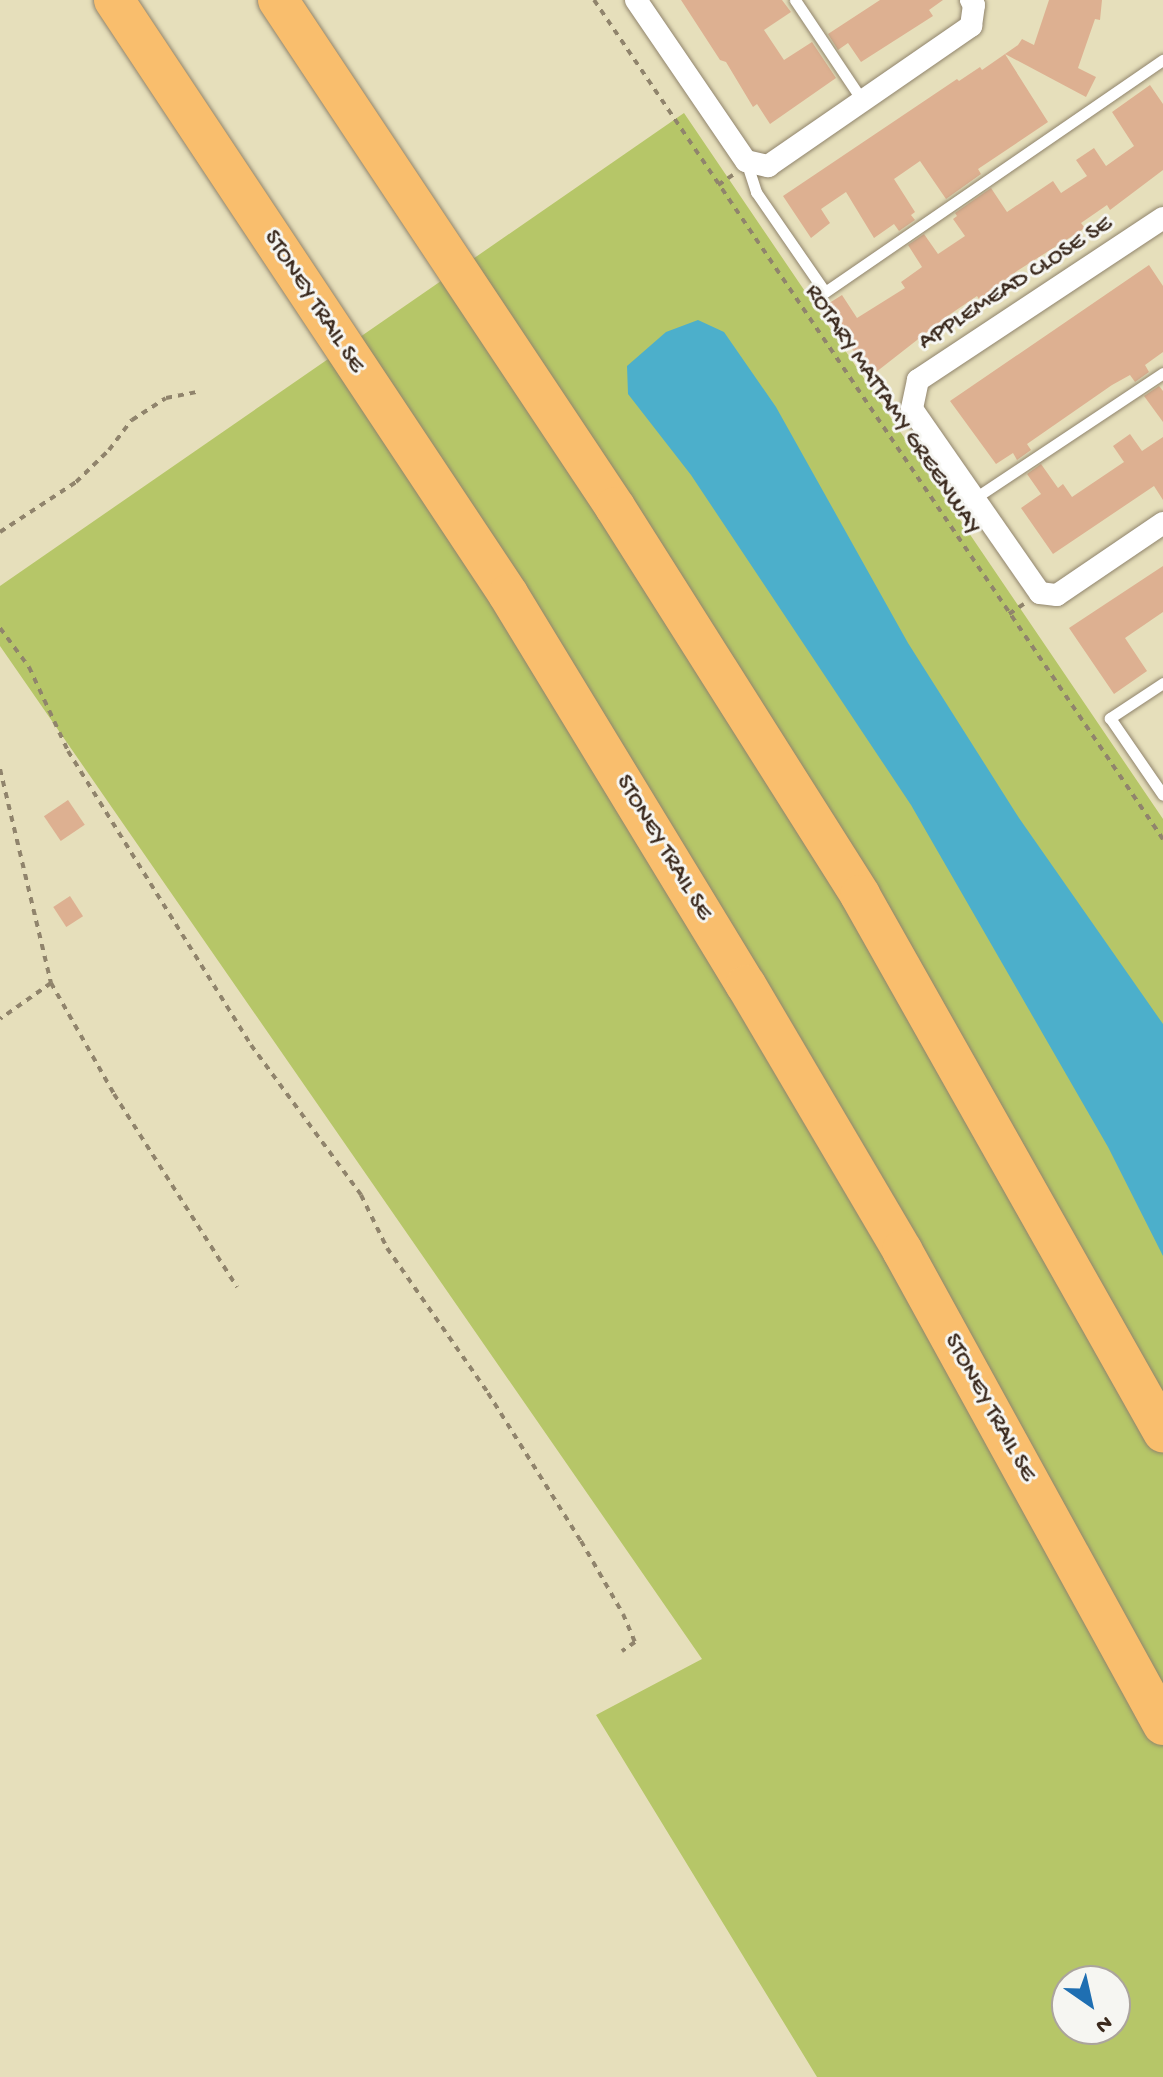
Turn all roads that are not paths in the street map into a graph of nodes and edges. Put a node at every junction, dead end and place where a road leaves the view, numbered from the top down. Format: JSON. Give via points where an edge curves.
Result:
{"nodes":[{"id":1,"x":84,"y":0,"type":"edge"},
{"id":2,"x":114,"y":0,"type":"edge"},
{"id":3,"x":278,"y":0,"type":"edge"},
{"id":4,"x":301,"y":0,"type":"edge"},
{"id":5,"x":636,"y":0,"type":"edge"},
{"id":6,"x":795,"y":0,"type":"edge"},
{"id":7,"x":971,"y":0,"type":"edge"},
{"id":8,"x":1163,"y":60,"type":"edge"},
{"id":9,"x":331,"y":77,"type":"junction"},
{"id":10,"x":862,"y":100,"type":"junction"},
{"id":11,"x":746,"y":161,"type":"junction"},
{"id":12,"x":1160,"y":226,"type":"edge"},
{"id":13,"x":1163,"y":373,"type":"edge"},
{"id":14,"x":373,"y":394,"type":"junction"},
{"id":15,"x":975,"y":498,"type":"junction"},
{"id":16,"x":1163,"y":523,"type":"edge"},
{"id":17,"x":1163,"y":683,"type":"edge"},
{"id":18,"x":1163,"y":795,"type":"edge"},
{"id":19,"x":1163,"y":1432,"type":"edge"},
{"id":20,"x":1163,"y":1725,"type":"edge"}],
"edges":[{"from":1,"to":14,"type":"highway","via":[[337,367]]},
{"from":2,"to":14,"type":"highway","name":"STONEY TRAIL SE"},
{"from":3,"to":9,"type":"highway"},
{"from":4,"to":9,"type":"highway"},
{"from":5,"to":11,"type":"street"},
{"from":6,"to":10,"type":"lane"},
{"from":7,"to":10,"type":"street","via":[[971,26]]},
{"from":8,"to":11,"type":"lane","via":[[825,292],[756,192]]},
{"from":9,"to":19,"type":"highway","via":[[615,507],[860,895]]},
{"from":10,"to":11,"type":"street","via":[[768,166]]},
{"from":12,"to":15,"type":"street","name":"APPLEMEAD CLOSE SE","via":[[918,380],[912,409]]},
{"from":13,"to":15,"type":"lane"},
{"from":14,"to":20,"type":"highway","name":"STONEY TRAIL SE","via":[[508,594],[746,985],[902,1250]]},
{"from":15,"to":16,"type":"street","name":"APPLEMEAD CLOSE SE","via":[[1040,593],[1057,595]]},
{"from":17,"to":18,"type":"lane","via":[[1110,718]]}]}
